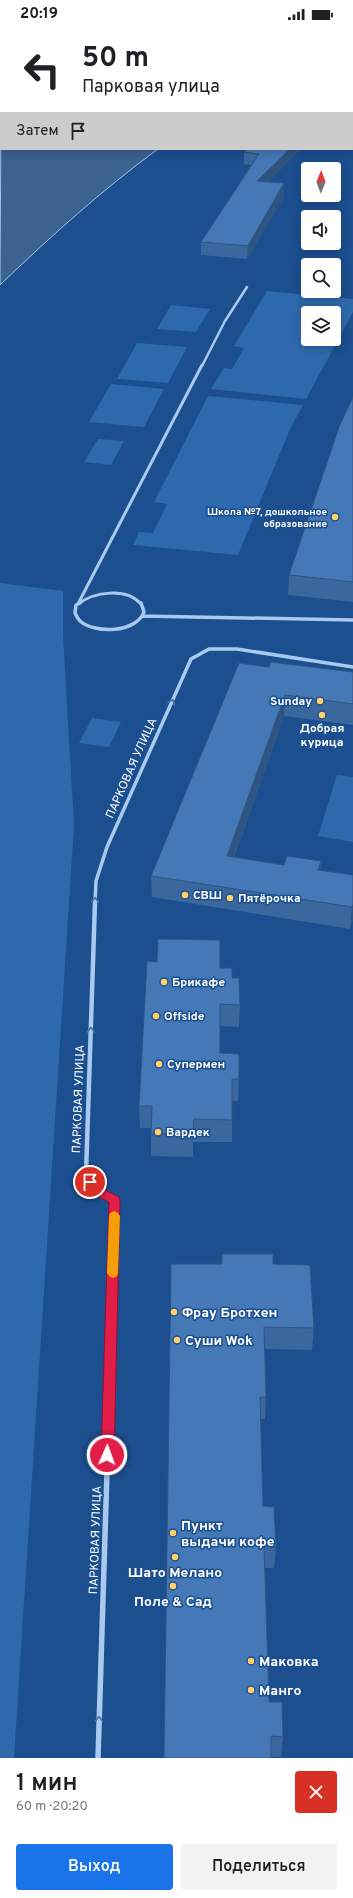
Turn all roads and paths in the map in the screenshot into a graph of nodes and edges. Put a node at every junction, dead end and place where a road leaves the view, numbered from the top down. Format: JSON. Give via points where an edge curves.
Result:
{"nodes":[{"id":1,"x":248,"y":287,"type":"dead end"},
{"id":2,"x":79,"y":602,"type":"junction"},
{"id":3,"x":142,"y":616,"type":"junction"},
{"id":4,"x":353,"y":620,"type":"edge"},
{"id":5,"x":353,"y":667,"type":"edge"},
{"id":6,"x":98,"y":1758,"type":"edge"}],
"edges":[{"from":1,"to":2,"type":"street","via":[[225,321]]},
{"from":2,"to":3,"type":"street","via":[[100,594],[128,596],[142,605]]},
{"from":2,"to":3,"type":"street","via":[[74,613],[76,618],[86,625],[100,629],[130,625]]},
{"from":3,"to":4,"type":"street"},
{"from":6,"to":5,"type":"street","name":"ПАРКОВАЯ УЛИЦА","one_way":true,"via":[[115,1200],[95,1190],[86,1174],[96,881],[107,847],[191,659],[209,649],[237,649]]}]}
